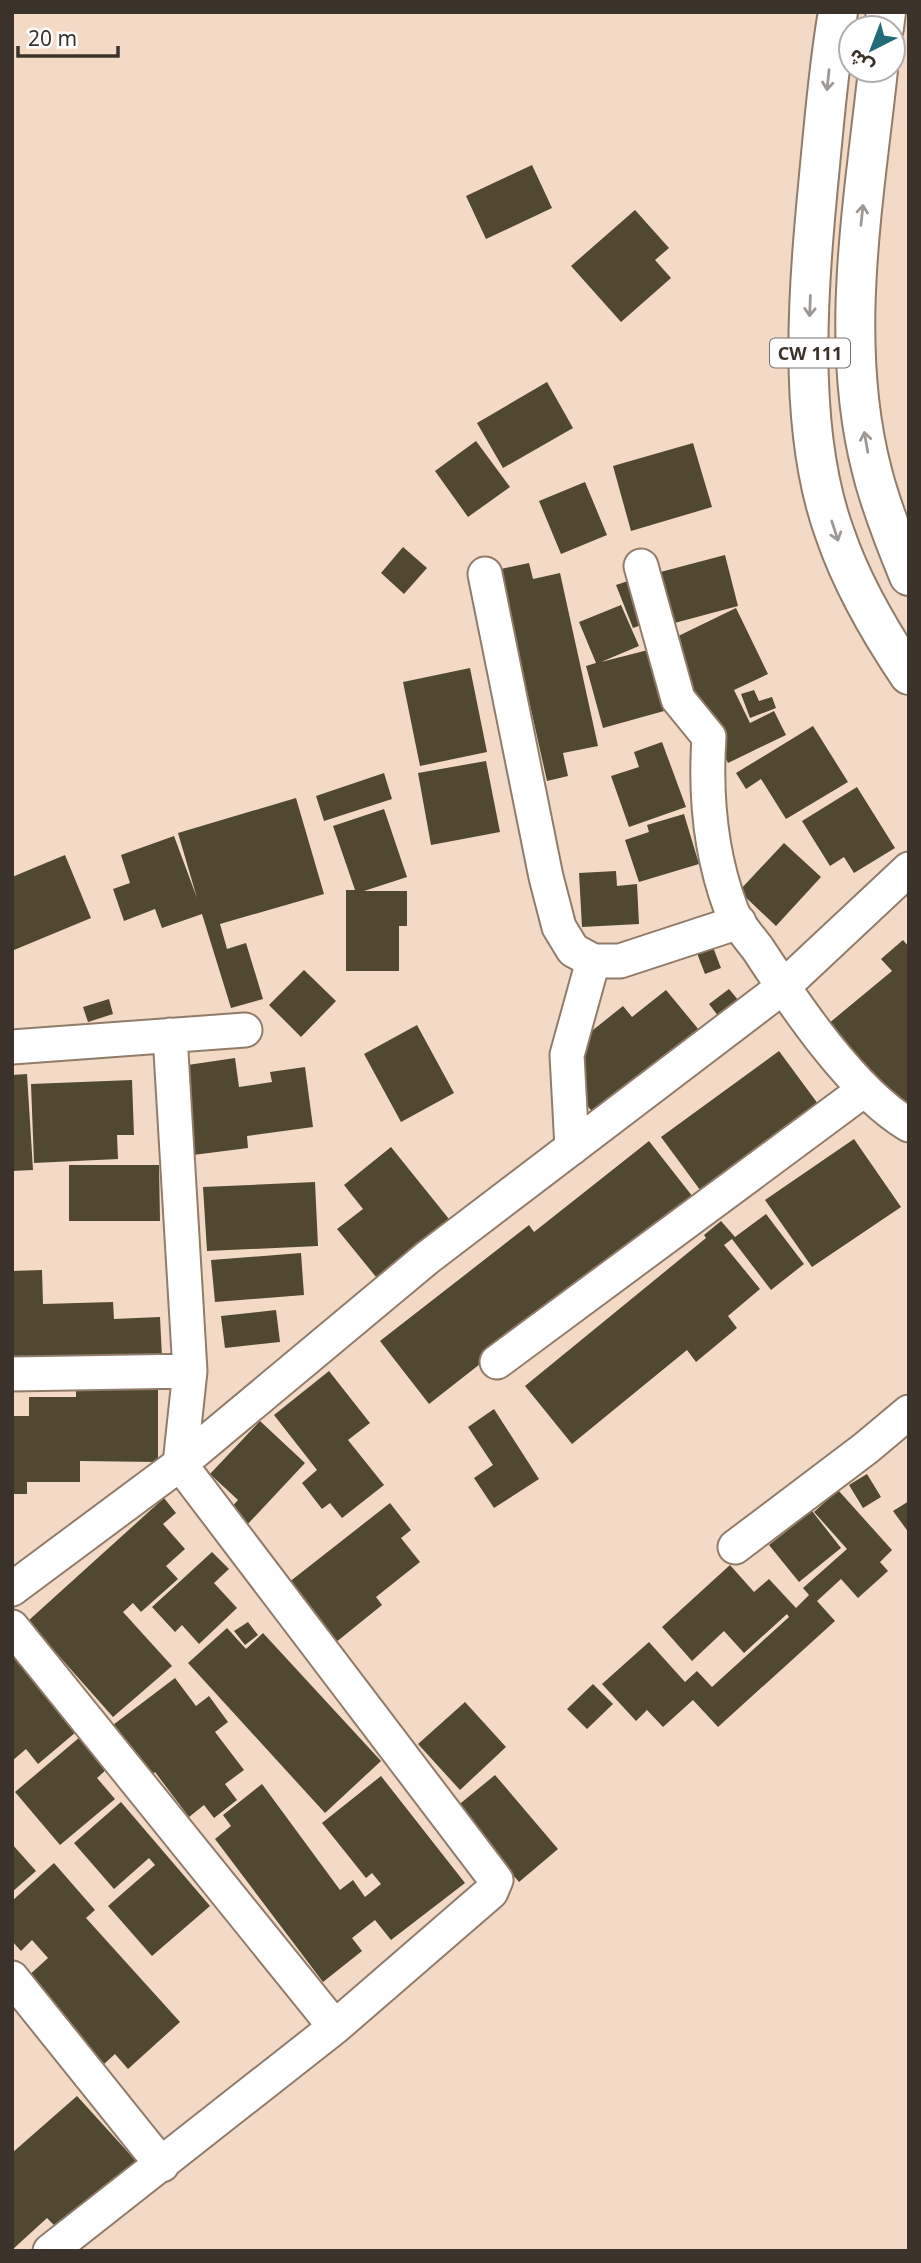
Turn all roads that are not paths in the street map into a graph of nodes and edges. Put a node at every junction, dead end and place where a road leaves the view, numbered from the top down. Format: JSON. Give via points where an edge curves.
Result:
{"nodes":[{"id":1,"x":838,"y":12,"type":"edge"},
{"id":2,"x":877,"y":84,"type":"edge"},
{"id":3,"x":641,"y":566,"type":"dead end"},
{"id":4,"x":485,"y":574,"type":"dead end"},
{"id":5,"x":909,"y":576,"type":"edge"},
{"id":6,"x":909,"y":675,"type":"edge"},
{"id":7,"x":909,"y":869,"type":"edge"},
{"id":8,"x":739,"y":922,"type":"junction"},
{"id":9,"x":593,"y":961,"type":"junction"},
{"id":10,"x":783,"y":987,"type":"junction"},
{"id":11,"x":245,"y":1030,"type":"dead end"},
{"id":12,"x":170,"y":1035,"type":"junction"},
{"id":13,"x":12,"y":1048,"type":"edge"},
{"id":14,"x":864,"y":1090,"type":"junction"},
{"id":15,"x":909,"y":1125,"type":"edge"},
{"id":16,"x":572,"y":1148,"type":"junction"},
{"id":17,"x":497,"y":1362,"type":"dead end"},
{"id":18,"x":190,"y":1371,"type":"junction"},
{"id":19,"x":12,"y":1374,"type":"edge"},
{"id":20,"x":909,"y":1412,"type":"edge"},
{"id":21,"x":180,"y":1464,"type":"junction"},
{"id":22,"x":736,"y":1547,"type":"dead end"},
{"id":23,"x":12,"y":1589,"type":"edge"},
{"id":24,"x":12,"y":1627,"type":"edge"},
{"id":25,"x":12,"y":1978,"type":"edge"},
{"id":26,"x":335,"y":2027,"type":"junction"},
{"id":27,"x":162,"y":2165,"type":"junction"},
{"id":28,"x":50,"y":2251,"type":"edge"}],
"edges":[{"from":1,"to":6,"type":"highway","number":"CW 111","one_way":true,"via":[[811,249],[813,431],[834,533],[855,582]]},
{"from":5,"to":2,"type":"highway","number":"CW 111","one_way":true,"via":[[871,471],[856,331],[860,239]]},
{"from":3,"to":8,"type":"street","via":[[678,699],[709,737],[706,790],[712,836],[732,912]]},
{"from":4,"to":9,"type":"street","via":[[559,927],[573,950]]},
{"from":7,"to":10,"type":"street"},
{"from":8,"to":9,"type":"street","via":[[620,961]]},
{"from":8,"to":10,"type":"street"},
{"from":9,"to":16,"type":"street","via":[[567,1055]]},
{"from":10,"to":14,"type":"street"},
{"from":10,"to":16,"type":"street"},
{"from":11,"to":12,"type":"street"},
{"from":12,"to":13,"type":"street"},
{"from":12,"to":18,"type":"street"},
{"from":14,"to":15,"type":"street"},
{"from":14,"to":17,"type":"street"},
{"from":16,"to":21,"type":"street","via":[[427,1258]]},
{"from":18,"to":19,"type":"street"},
{"from":18,"to":21,"type":"street"},
{"from":20,"to":22,"type":"street"},
{"from":21,"to":23,"type":"street"},
{"from":21,"to":26,"type":"street","via":[[496,1880],[491,1892]]},
{"from":24,"to":26,"type":"street"},
{"from":25,"to":27,"type":"street"},
{"from":26,"to":27,"type":"street"},
{"from":27,"to":28,"type":"street"}]}
